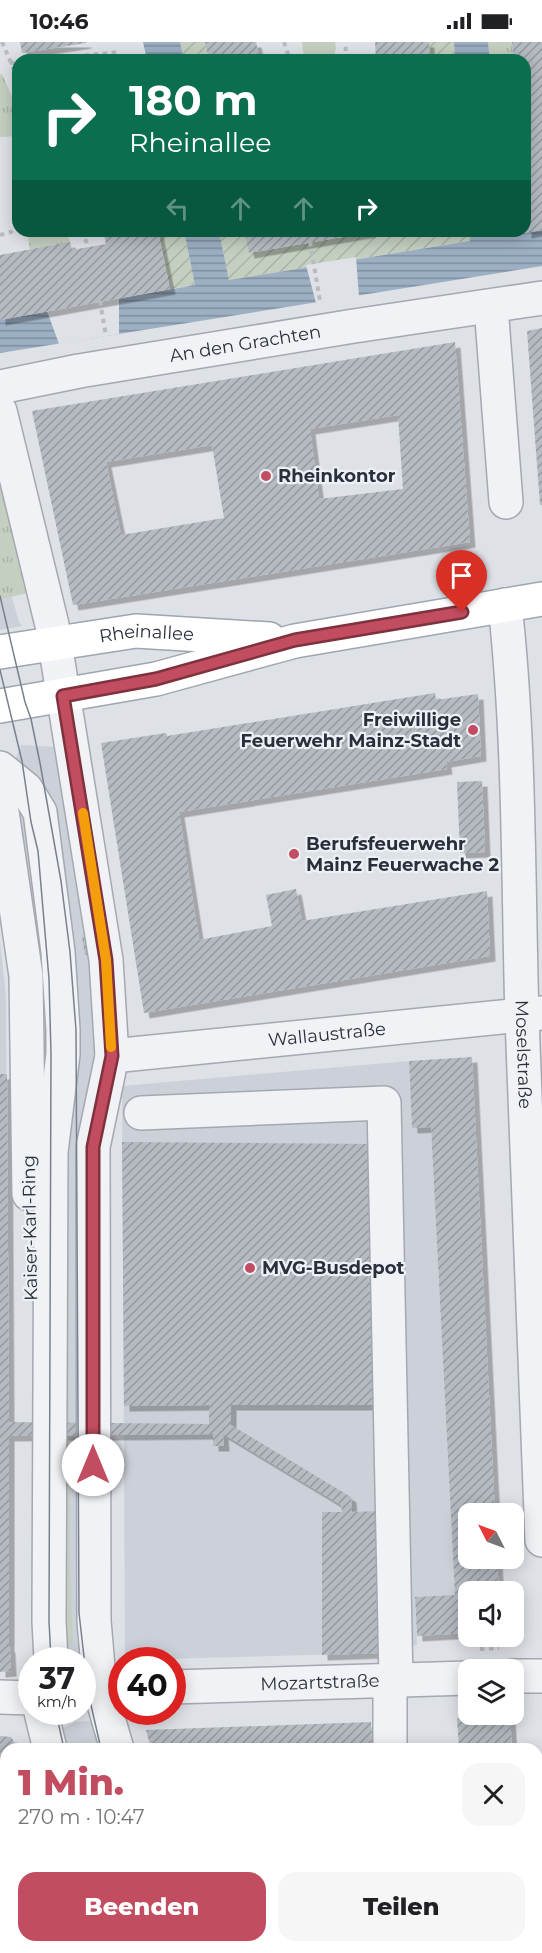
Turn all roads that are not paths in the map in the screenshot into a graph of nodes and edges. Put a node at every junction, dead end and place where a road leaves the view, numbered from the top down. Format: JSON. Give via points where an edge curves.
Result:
{"nodes":[{"id":1,"x":542,"y":298,"type":"edge"},
{"id":2,"x":491,"y":306,"type":"junction"},
{"id":3,"x":0,"y":387,"type":"edge"},
{"id":4,"x":0,"y":411,"type":"edge"},
{"id":5,"x":506,"y":502,"type":"dead end"},
{"id":6,"x":542,"y":599,"type":"edge"},
{"id":7,"x":505,"y":605,"type":"junction"},
{"id":8,"x":295,"y":640,"type":"junction"},
{"id":9,"x":54,"y":644,"type":"junction"},
{"id":10,"x":0,"y":652,"type":"edge"},
{"id":11,"x":63,"y":696,"type":"junction"},
{"id":12,"x":0,"y":706,"type":"edge"},
{"id":13,"x":0,"y":768,"type":"edge"},
{"id":14,"x":0,"y":798,"type":"edge"},
{"id":15,"x":532,"y":1014,"type":"edge"},
{"id":16,"x":63,"y":1054,"type":"junction"},
{"id":17,"x":112,"y":1056,"type":"junction"},
{"id":18,"x":141,"y":1113,"type":"dead end"},
{"id":19,"x":538,"y":1366,"type":"edge"},
{"id":20,"x":542,"y":1540,"type":"edge"},
{"id":21,"x":34,"y":1647,"type":"edge"},
{"id":22,"x":50,"y":1647,"type":"edge"},
{"id":23,"x":542,"y":1676,"type":"edge"},
{"id":24,"x":524,"y":1677,"type":"edge"},
{"id":25,"x":186,"y":1678,"type":"edge"},
{"id":26,"x":458,"y":1678,"type":"edge"},
{"id":27,"x":393,"y":1680,"type":"junction"},
{"id":28,"x":98,"y":1691,"type":"edge"},
{"id":29,"x":0,"y":1697,"type":"edge"},
{"id":30,"x":18,"y":1698,"type":"edge"},
{"id":31,"x":44,"y":1725,"type":"edge"},
{"id":32,"x":59,"y":1725,"type":"edge"},
{"id":33,"x":49,"y":1743,"type":"edge"},
{"id":34,"x":63,"y":1743,"type":"edge"},
{"id":35,"x":101,"y":1743,"type":"edge"},
{"id":36,"x":115,"y":1743,"type":"edge"},
{"id":37,"x":390,"y":1743,"type":"edge"}],
"edges":[{"from":1,"to":2,"type":"street","name":"An den Grachten"},
{"from":2,"to":3,"type":"street","name":"An den Grachten"},
{"from":2,"to":5,"type":"street"},
{"from":4,"to":9,"type":"street","name":"Kaiser-Karl-Ring"},
{"from":6,"to":7,"type":"main road","name":"Rheinallee"},
{"from":7,"to":8,"type":"main road","name":"Rheinallee"},
{"from":7,"to":15,"type":"street","name":"Moselstraße"},
{"from":8,"to":9,"type":"main road","name":"Rheinallee","via":[[136,631]]},
{"from":8,"to":11,"type":"main road","name":"Rheinallee","via":[[156,679]]},
{"from":9,"to":10,"type":"main road","name":"Rheinallee"},
{"from":9,"to":11,"type":"street","name":"Kaiser-Karl-Ring"},
{"from":11,"to":12,"type":"main road","name":"Rheinallee"},
{"from":11,"to":17,"type":"street","name":"Kaiser-Karl-Ring","via":[[106,960]]},
{"from":13,"to":16,"type":"street","name":"Kaiser-Karl-Ring","via":[[33,797],[43,825]]},
{"from":14,"to":21,"type":"street","name":"Kaiser-Karl-Ring","via":[[26,976]]},
{"from":15,"to":17,"type":"street","name":"Wallaustraße"},
{"from":15,"to":19,"type":"street","name":"Moselstraße"},
{"from":16,"to":22,"type":"street","name":"Kaiser-Karl-Ring","via":[[51,1152]]},
{"from":16,"to":28,"type":"street","name":"Kaiser-Karl-Ring","via":[[77,1151],[79,1613]]},
{"from":17,"to":28,"type":"street","name":"Kaiser-Karl-Ring","via":[[93,1147],[94,1621]]},
{"from":18,"to":27,"type":"street","via":[[384,1103]]},
{"from":19,"to":20,"type":"street","name":"Moselstraße"},
{"from":23,"to":24,"type":"street"},
{"from":25,"to":27,"type":"street","name":"Mozartstraße"},
{"from":26,"to":27,"type":"street","name":"Mozartstraße"},
{"from":27,"to":37,"type":"street"},
{"from":28,"to":35,"type":"street","name":"Kaiser-Karl-Ring"},
{"from":28,"to":36,"type":"street","name":"Kaiser-Karl-Ring"},
{"from":29,"to":30,"type":"street"},
{"from":31,"to":33,"type":"street"},
{"from":32,"to":34,"type":"street"}]}
